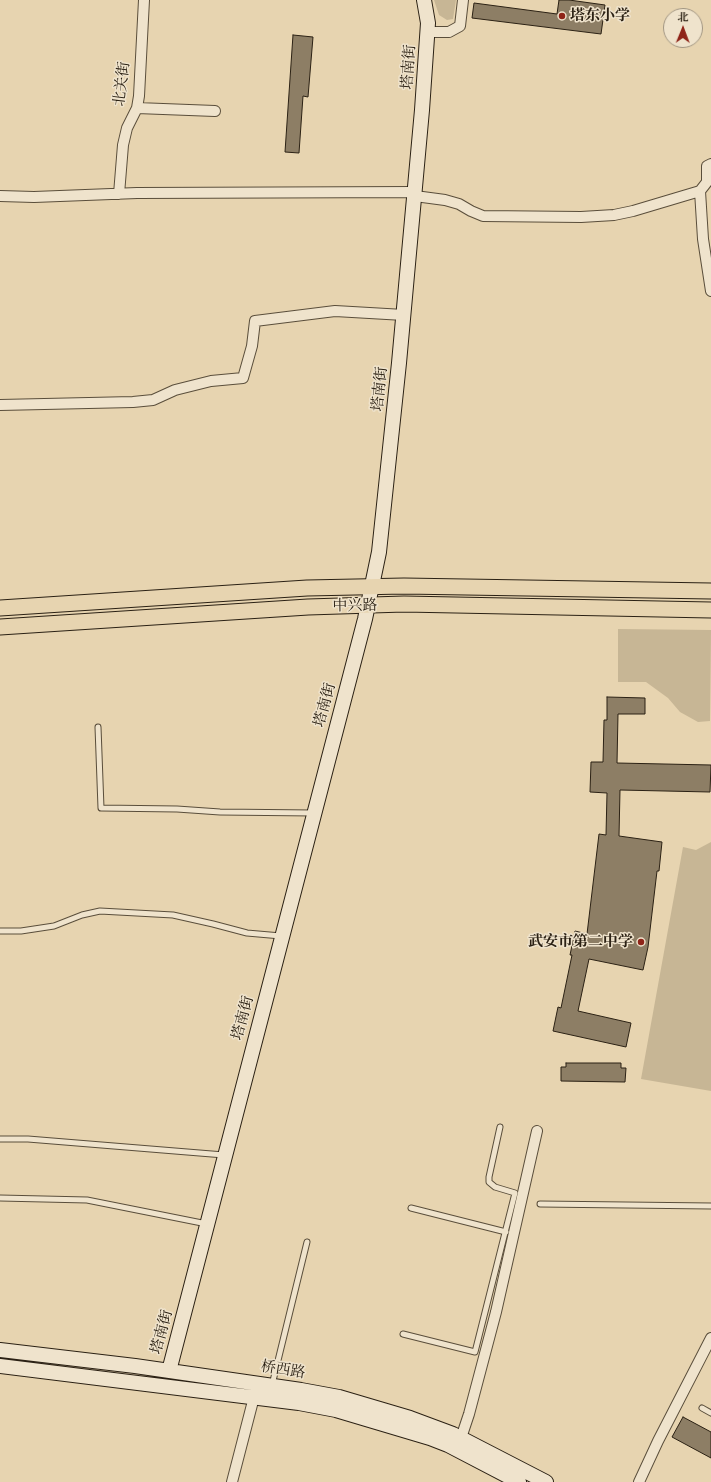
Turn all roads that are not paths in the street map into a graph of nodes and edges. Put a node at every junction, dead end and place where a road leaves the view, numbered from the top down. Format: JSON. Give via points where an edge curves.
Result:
{"nodes":[{"id":1,"x":144,"y":0,"type":"edge"},
{"id":2,"x":424,"y":0,"type":"edge"},
{"id":3,"x":463,"y":0,"type":"edge"},
{"id":4,"x":428,"y":32,"type":"junction"},
{"id":5,"x":137,"y":108,"type":"junction"},
{"id":6,"x":215,"y":112,"type":"dead end"},
{"id":7,"x":711,"y":164,"type":"edge"},
{"id":8,"x":700,"y":191,"type":"junction"},
{"id":9,"x":119,"y":194,"type":"junction"},
{"id":10,"x":415,"y":194,"type":"junction"},
{"id":11,"x":0,"y":196,"type":"edge"},
{"id":12,"x":711,"y":291,"type":"edge"},
{"id":13,"x":404,"y":315,"type":"junction"},
{"id":14,"x":0,"y":405,"type":"edge"},
{"id":15,"x":372,"y":586,"type":"junction"},
{"id":16,"x":711,"y":591,"type":"edge"},
{"id":17,"x":368,"y":605,"type":"junction"},
{"id":18,"x":0,"y":608,"type":"edge"},
{"id":19,"x":711,"y":610,"type":"edge"},
{"id":20,"x":0,"y":627,"type":"edge"},
{"id":21,"x":98,"y":727,"type":"dead end"},
{"id":22,"x":314,"y":813,"type":"junction"},
{"id":23,"x":0,"y":931,"type":"edge"},
{"id":24,"x":282,"y":936,"type":"junction"},
{"id":25,"x":500,"y":1126,"type":"dead end"},
{"id":26,"x":537,"y":1131,"type":"dead end"},
{"id":27,"x":0,"y":1139,"type":"edge"},
{"id":28,"x":225,"y":1155,"type":"junction"},
{"id":29,"x":0,"y":1198,"type":"edge"},
{"id":30,"x":540,"y":1204,"type":"dead end"},
{"id":31,"x":711,"y":1206,"type":"edge"},
{"id":32,"x":411,"y":1208,"type":"dead end"},
{"id":33,"x":207,"y":1224,"type":"junction"},
{"id":34,"x":506,"y":1232,"type":"junction"},
{"id":35,"x":307,"y":1242,"type":"dead end"},
{"id":36,"x":403,"y":1334,"type":"dead end"},
{"id":37,"x":711,"y":1338,"type":"edge"},
{"id":38,"x":0,"y":1350,"type":"edge"},
{"id":39,"x":0,"y":1366,"type":"edge"},
{"id":40,"x":169,"y":1371,"type":"junction"},
{"id":41,"x":272,"y":1386,"type":"junction"},
{"id":42,"x":254,"y":1397,"type":"junction"},
{"id":43,"x":702,"y":1408,"type":"dead end"},
{"id":44,"x":711,"y":1413,"type":"edge"},
{"id":45,"x":461,"y":1438,"type":"junction"},
{"id":46,"x":232,"y":1482,"type":"edge"},
{"id":47,"x":519,"y":1482,"type":"edge"},
{"id":48,"x":546,"y":1482,"type":"edge"},
{"id":49,"x":639,"y":1482,"type":"edge"}],
"edges":[{"from":1,"to":5,"type":"street","name":"北关街"},
{"from":2,"to":4,"type":"street","name":"塔南街"},
{"from":3,"to":4,"type":"street","via":[[460,26],[449,32]]},
{"from":4,"to":10,"type":"street","name":"塔南街"},
{"from":5,"to":6,"type":"street"},
{"from":5,"to":9,"type":"street","name":"北关街","via":[[127,128],[123,145]]},
{"from":7,"to":8,"type":"street","via":[[707,166],[707,182]]},
{"from":8,"to":10,"type":"street","via":[[614,215],[581,216],[483,216],[459,204]]},
{"from":8,"to":12,"type":"street","via":[[703,239]]},
{"from":9,"to":10,"type":"street"},
{"from":9,"to":11,"type":"street"},
{"from":10,"to":13,"type":"street","name":"塔南街"},
{"from":13,"to":14,"type":"street","via":[[336,311],[255,321],[252,346],[243,378],[211,381],[175,390],[152,400]]},
{"from":13,"to":15,"type":"street","name":"塔南街","via":[[380,552]]},
{"from":15,"to":16,"type":"main road","name":"中兴路"},
{"from":15,"to":17,"type":"street","name":"塔南街"},
{"from":15,"to":18,"type":"main road","name":"中兴路"},
{"from":17,"to":19,"type":"main road","name":"中兴路"},
{"from":17,"to":20,"type":"main road","name":"中兴路","via":[[308,606]]},
{"from":17,"to":22,"type":"street","name":"塔南街"},
{"from":21,"to":22,"type":"lane","via":[[101,808]]},
{"from":22,"to":24,"type":"street","name":"塔南街"},
{"from":23,"to":24,"type":"lane","via":[[54,926],[100,911],[173,915],[247,933]]},
{"from":24,"to":28,"type":"street","name":"塔南街"},
{"from":25,"to":34,"type":"lane","via":[[489,1182],[494,1187],[516,1194]]},
{"from":26,"to":45,"type":"street","via":[[496,1312]]},
{"from":27,"to":28,"type":"lane"},
{"from":28,"to":33,"type":"street","name":"塔南街"},
{"from":29,"to":33,"type":"lane","via":[[87,1200]]},
{"from":30,"to":31,"type":"lane"},
{"from":32,"to":34,"type":"lane"},
{"from":33,"to":40,"type":"street","name":"塔南街"},
{"from":34,"to":36,"type":"lane","via":[[475,1352]]},
{"from":35,"to":41,"type":"lane"},
{"from":37,"to":49,"type":"street"},
{"from":38,"to":40,"type":"street","name":"桥西路"},
{"from":39,"to":42,"type":"street","name":"桥西路"},
{"from":40,"to":41,"type":"street","name":"桥西路"},
{"from":41,"to":45,"type":"street","name":"桥西路","via":[[339,1397],[434,1426]]},
{"from":42,"to":46,"type":"street"},
{"from":42,"to":47,"type":"street","name":"桥西路","via":[[299,1402],[336,1410],[406,1430],[448,1446]]},
{"from":43,"to":44,"type":"lane"},
{"from":45,"to":48,"type":"street","name":"桥西路"}]}
